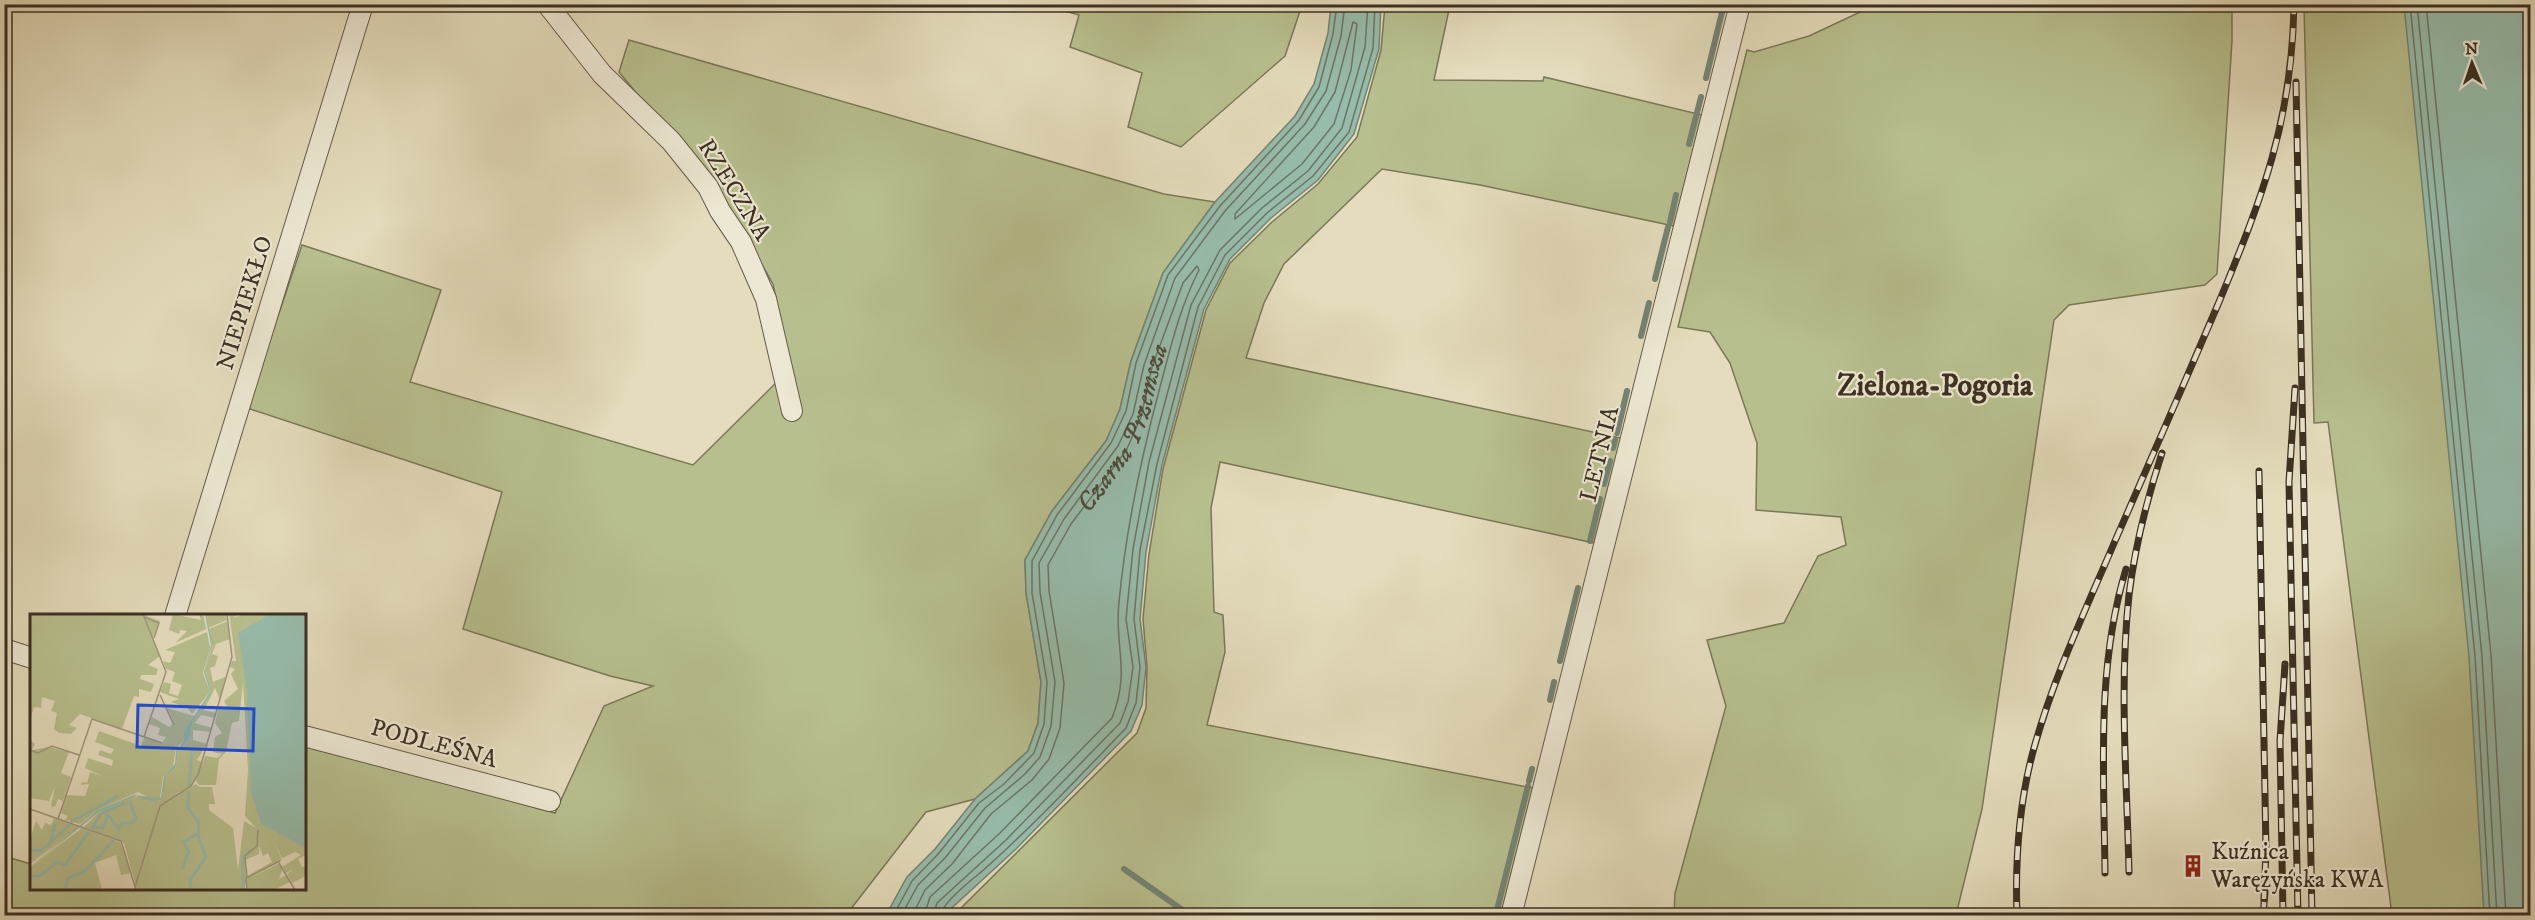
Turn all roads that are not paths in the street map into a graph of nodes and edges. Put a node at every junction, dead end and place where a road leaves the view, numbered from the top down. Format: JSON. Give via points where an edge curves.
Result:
{"nodes":[{"id":1,"x":363,"y":4,"type":"edge"},
{"id":2,"x":547,"y":4,"type":"edge"},
{"id":3,"x":1740,"y":4,"type":"edge"},
{"id":4,"x":792,"y":411,"type":"dead end"},
{"id":5,"x":175,"y":614,"type":"edge"},
{"id":6,"x":4,"y":649,"type":"edge"},
{"id":7,"x":30,"y":657,"type":"edge"},
{"id":8,"x":306,"y":737,"type":"edge"},
{"id":9,"x":550,"y":801,"type":"dead end"},
{"id":10,"x":1511,"y":915,"type":"edge"}],
"edges":[{"from":1,"to":5,"type":"street","name":"NIEPIEKŁO"},
{"from":2,"to":4,"type":"street","name":"RZECZNA","via":[[602,74],[671,141],[708,187],[741,242],[766,299]]},
{"from":3,"to":10,"type":"street","name":"LETNIA"},
{"from":6,"to":7,"type":"street"},
{"from":8,"to":9,"type":"street","name":"PODLEŚNA"}]}
